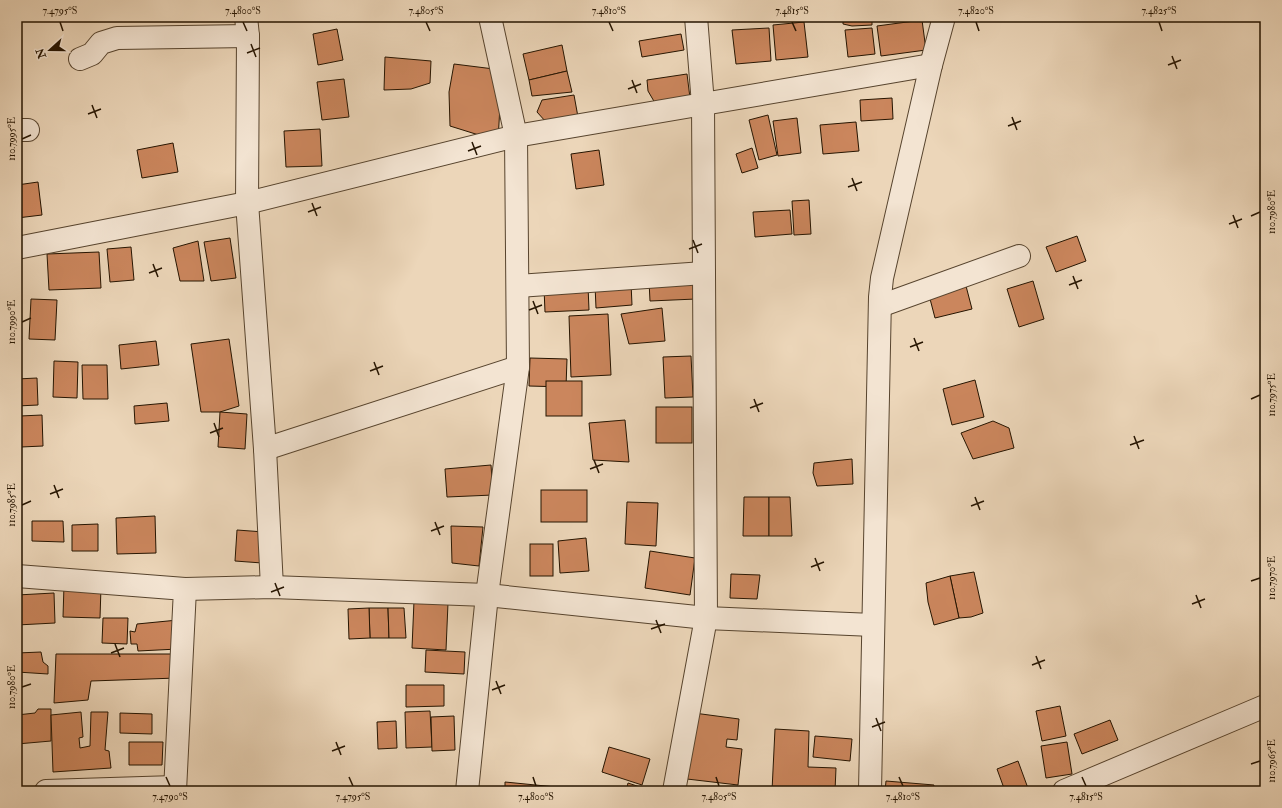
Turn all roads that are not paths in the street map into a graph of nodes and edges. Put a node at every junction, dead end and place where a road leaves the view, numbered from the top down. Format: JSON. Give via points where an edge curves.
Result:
{"nodes":[{"id":1,"x":490,"y":17,"type":"edge"},
{"id":2,"x":696,"y":17,"type":"edge"},
{"id":3,"x":944,"y":17,"type":"edge"},
{"id":4,"x":247,"y":26,"type":"edge"},
{"id":5,"x":80,"y":59,"type":"dead end"},
{"id":6,"x":931,"y":65,"type":"junction"},
{"id":7,"x":703,"y":104,"type":"junction"},
{"id":8,"x":516,"y":136,"type":"junction"},
{"id":9,"x":248,"y":203,"type":"junction"},
{"id":10,"x":17,"y":248,"type":"edge"},
{"id":11,"x":1019,"y":256,"type":"dead end"},
{"id":12,"x":704,"y":273,"type":"junction"},
{"id":13,"x":518,"y":286,"type":"junction"},
{"id":14,"x":880,"y":306,"type":"junction"},
{"id":15,"x":518,"y":368,"type":"junction"},
{"id":16,"x":265,"y":449,"type":"junction"},
{"id":17,"x":17,"y":576,"type":"edge"},
{"id":18,"x":272,"y":587,"type":"junction"},
{"id":19,"x":184,"y":588,"type":"junction"},
{"id":20,"x":487,"y":595,"type":"junction"},
{"id":21,"x":706,"y":618,"type":"junction"},
{"id":22,"x":873,"y":625,"type":"junction"},
{"id":23,"x":1265,"y":706,"type":"edge"},
{"id":24,"x":175,"y":789,"type":"edge"},
{"id":25,"x":46,"y":791,"type":"edge"},
{"id":26,"x":467,"y":791,"type":"edge"},
{"id":27,"x":674,"y":791,"type":"edge"},
{"id":28,"x":870,"y":791,"type":"edge"},
{"id":29,"x":1064,"y":791,"type":"edge"}],
"edges":[{"from":1,"to":8,"type":"street"},
{"from":2,"to":7,"type":"street"},
{"from":3,"to":6,"type":"street"},
{"from":4,"to":5,"type":"street","via":[[117,38],[101,43],[92,54]]},
{"from":4,"to":9,"type":"street"},
{"from":6,"to":7,"type":"street"},
{"from":6,"to":14,"type":"street","via":[[882,278]]},
{"from":7,"to":8,"type":"street"},
{"from":7,"to":12,"type":"street"},
{"from":8,"to":9,"type":"street"},
{"from":8,"to":13,"type":"street"},
{"from":9,"to":10,"type":"street"},
{"from":9,"to":16,"type":"street"},
{"from":11,"to":14,"type":"street"},
{"from":12,"to":13,"type":"street"},
{"from":12,"to":21,"type":"street"},
{"from":13,"to":15,"type":"street"},
{"from":14,"to":22,"type":"street"},
{"from":15,"to":16,"type":"street"},
{"from":15,"to":20,"type":"street"},
{"from":16,"to":18,"type":"street"},
{"from":17,"to":19,"type":"street"},
{"from":18,"to":19,"type":"street"},
{"from":18,"to":20,"type":"street"},
{"from":19,"to":24,"type":"street"},
{"from":20,"to":21,"type":"street"},
{"from":20,"to":26,"type":"street"},
{"from":21,"to":22,"type":"street"},
{"from":21,"to":27,"type":"street"},
{"from":22,"to":28,"type":"street"},
{"from":23,"to":29,"type":"street"},
{"from":24,"to":25,"type":"street"}]}
